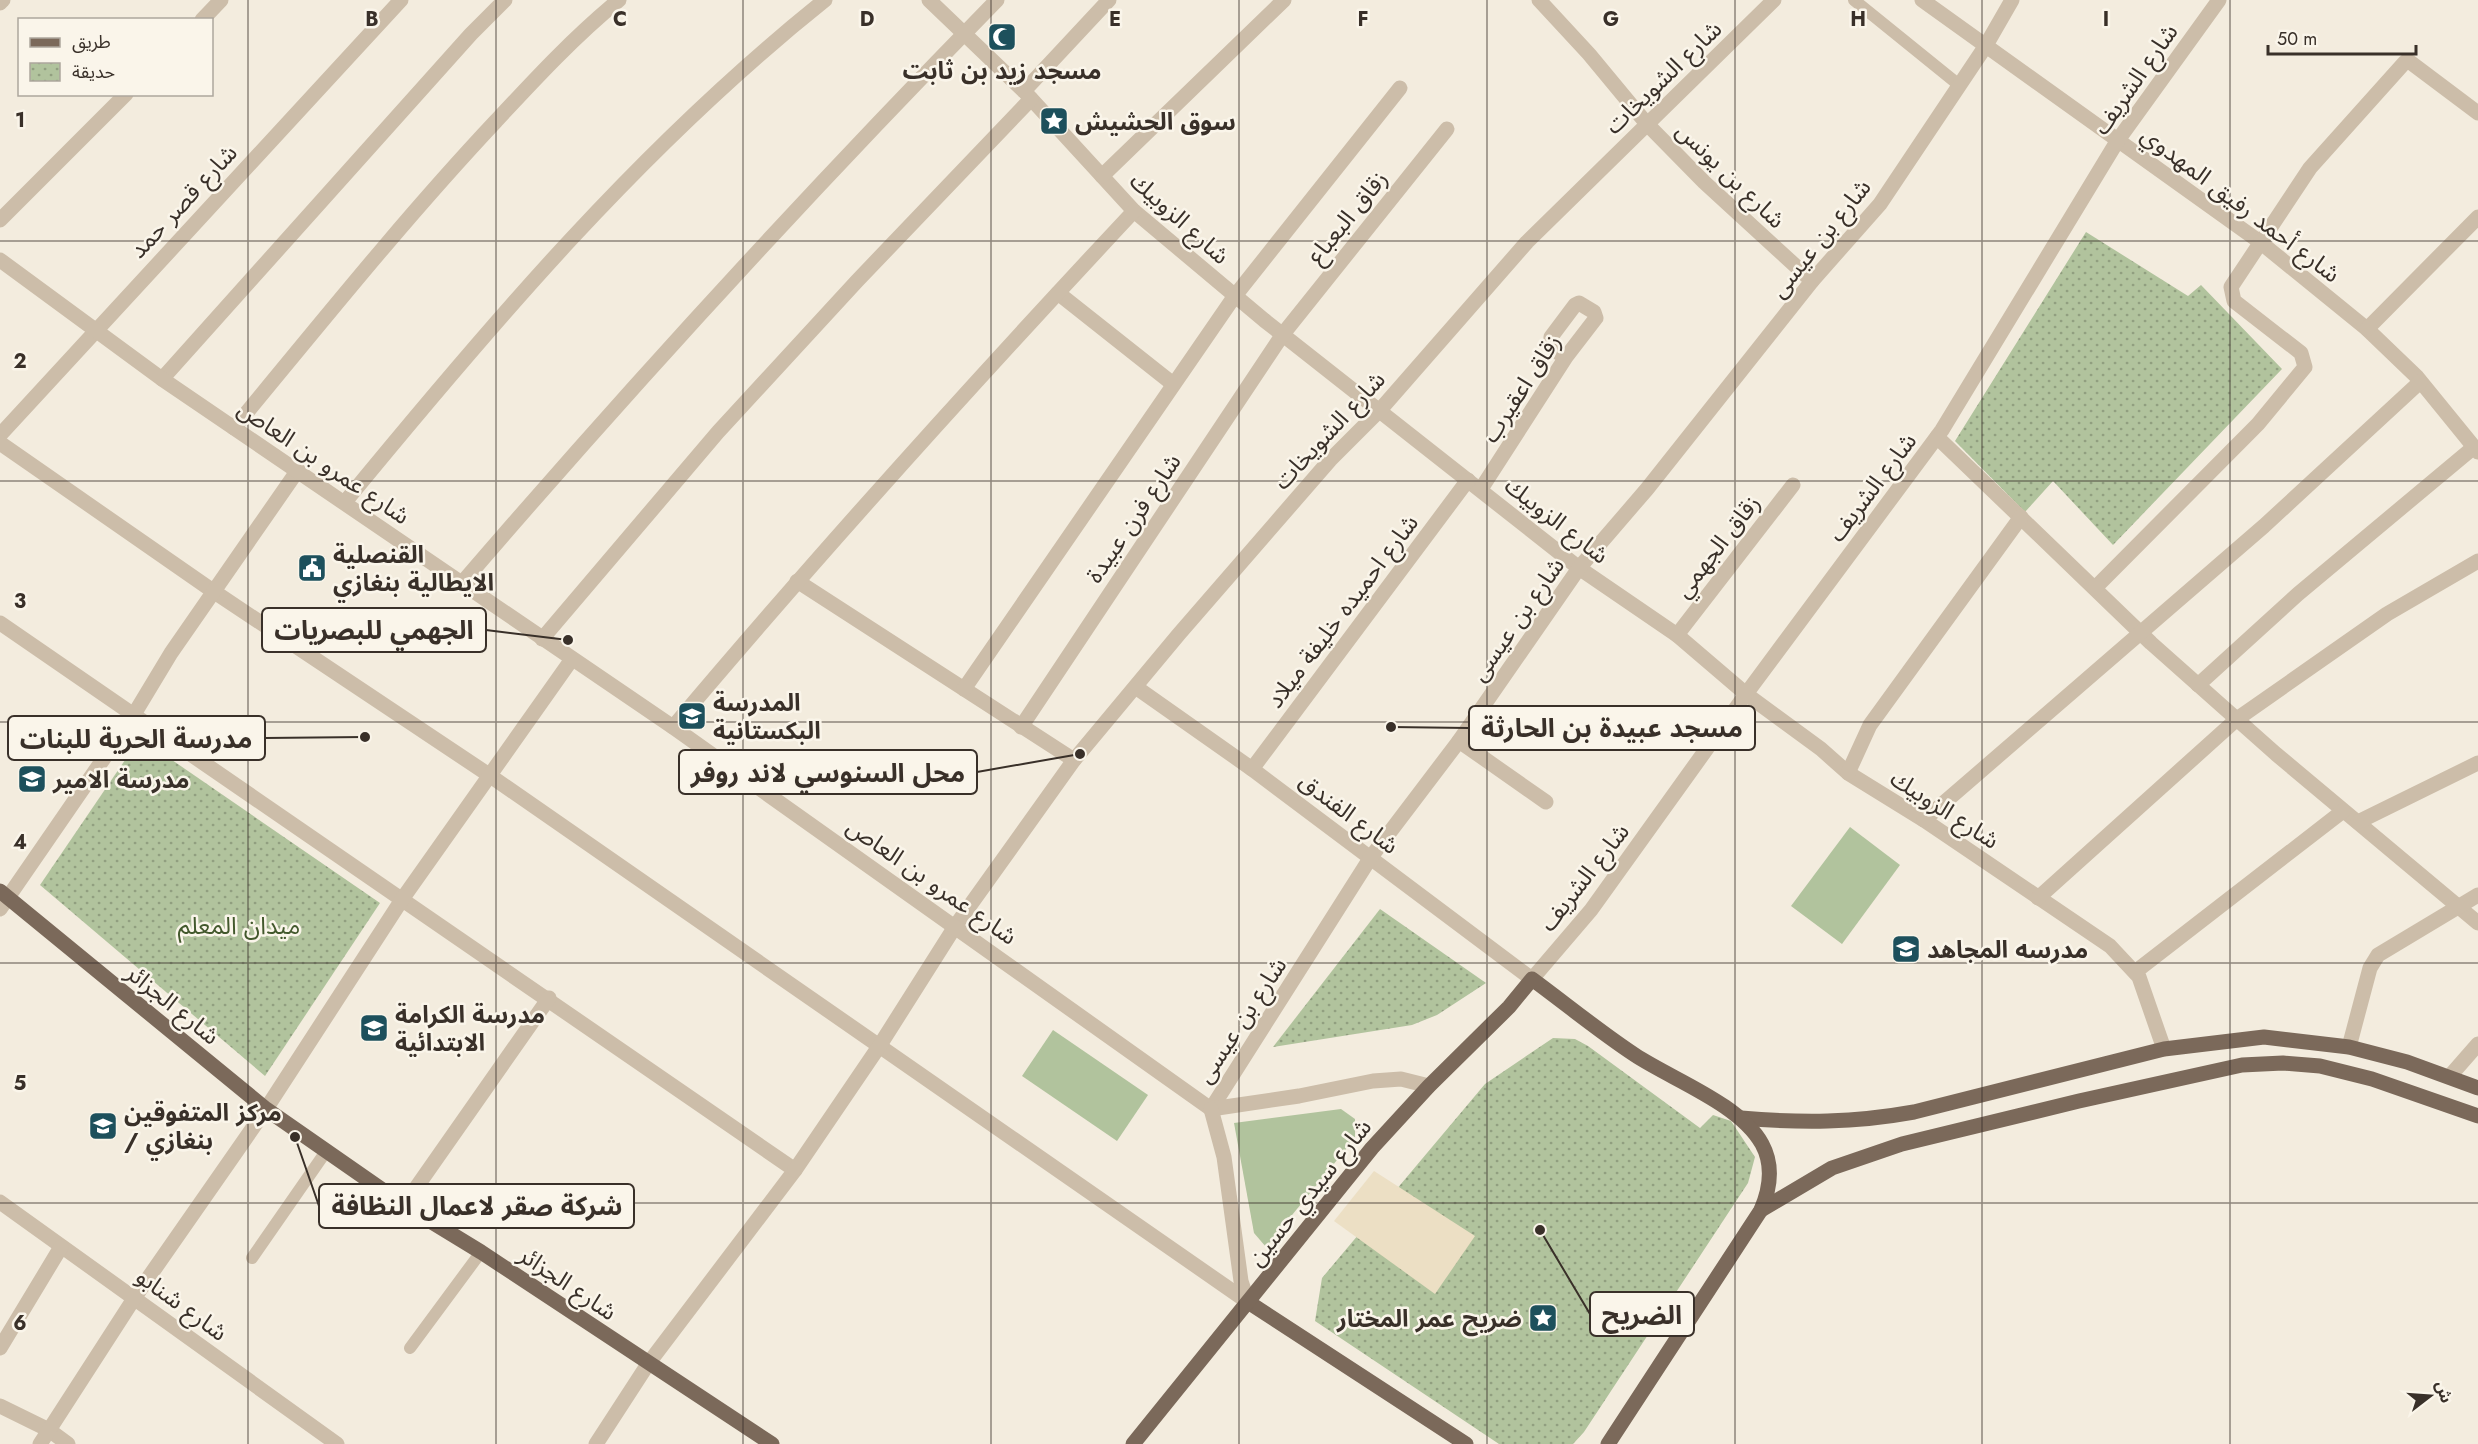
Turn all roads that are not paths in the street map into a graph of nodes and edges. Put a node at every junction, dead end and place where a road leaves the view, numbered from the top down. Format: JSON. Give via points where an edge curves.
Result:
{"nodes":[{"id":1,"x":221,"y":0,"type":"edge"},
{"id":2,"x":401,"y":0,"type":"edge"},
{"id":3,"x":505,"y":0,"type":"edge"},
{"id":4,"x":619,"y":0,"type":"edge"},
{"id":5,"x":825,"y":0,"type":"edge"},
{"id":6,"x":929,"y":0,"type":"edge"},
{"id":7,"x":997,"y":0,"type":"edge"},
{"id":8,"x":1110,"y":0,"type":"edge"},
{"id":9,"x":1284,"y":0,"type":"edge"},
{"id":10,"x":1539,"y":0,"type":"edge"},
{"id":11,"x":1774,"y":0,"type":"edge"},
{"id":12,"x":1854,"y":0,"type":"edge"},
{"id":13,"x":1922,"y":0,"type":"edge"},
{"id":14,"x":2012,"y":0,"type":"edge"},
{"id":15,"x":2218,"y":0,"type":"edge"},
{"id":16,"x":204,"y":18,"type":"edge"},
{"id":17,"x":964,"y":33,"type":"junction"},
{"id":18,"x":1985,"y":47,"type":"junction"},
{"id":19,"x":1959,"y":85,"type":"junction"},
{"id":20,"x":1400,"y":88,"type":"dead end"},
{"id":21,"x":1028,"y":95,"type":"junction"},
{"id":22,"x":124,"y":96,"type":"edge"},
{"id":23,"x":2478,"y":113,"type":"edge"},
{"id":24,"x":1647,"y":124,"type":"junction"},
{"id":25,"x":1447,"y":129,"type":"dead end"},
{"id":26,"x":2118,"y":140,"type":"junction"},
{"id":27,"x":1102,"y":176,"type":"junction"},
{"id":28,"x":1134,"y":211,"type":"junction"},
{"id":29,"x":2478,"y":217,"type":"edge"},
{"id":30,"x":0,"y":220,"type":"edge"},
{"id":31,"x":2260,"y":242,"type":"junction"},
{"id":32,"x":0,"y":260,"type":"edge"},
{"id":33,"x":1812,"y":281,"type":"junction"},
{"id":34,"x":1058,"y":293,"type":"junction"},
{"id":35,"x":1234,"y":297,"type":"junction"},
{"id":36,"x":96,"y":328,"type":"junction"},
{"id":37,"x":2367,"y":329,"type":"junction"},
{"id":38,"x":1282,"y":334,"type":"junction"},
{"id":39,"x":1566,"y":357,"type":"junction"},
{"id":40,"x":162,"y":379,"type":"junction"},
{"id":41,"x":2420,"y":382,"type":"junction"},
{"id":42,"x":1173,"y":384,"type":"junction"},
{"id":43,"x":1380,"y":410,"type":"junction"},
{"id":44,"x":234,"y":428,"type":"junction"},
{"id":45,"x":0,"y":435,"type":"edge"},
{"id":46,"x":1937,"y":437,"type":"junction"},
{"id":47,"x":0,"y":443,"type":"edge"},
{"id":48,"x":2476,"y":450,"type":"edge"},
{"id":49,"x":298,"y":470,"type":"junction"},
{"id":50,"x":1468,"y":480,"type":"junction"},
{"id":51,"x":1793,"y":485,"type":"dead end"},
{"id":52,"x":1481,"y":489,"type":"junction"},
{"id":53,"x":345,"y":502,"type":"junction"},
{"id":54,"x":2021,"y":517,"type":"junction"},
{"id":55,"x":2478,"y":561,"type":"edge"},
{"id":56,"x":1579,"y":568,"type":"junction"},
{"id":57,"x":797,"y":580,"type":"junction"},
{"id":58,"x":462,"y":583,"type":"junction"},
{"id":59,"x":2095,"y":588,"type":"junction"},
{"id":60,"x":213,"y":591,"type":"junction"},
{"id":61,"x":0,"y":623,"type":"edge"},
{"id":62,"x":2142,"y":634,"type":"junction"},
{"id":63,"x":1677,"y":635,"type":"junction"},
{"id":64,"x":542,"y":639,"type":"junction"},
{"id":65,"x":572,"y":659,"type":"junction"},
{"id":66,"x":2198,"y":685,"type":"junction"},
{"id":67,"x":1137,"y":688,"type":"junction"},
{"id":68,"x":964,"y":689,"type":"junction"},
{"id":69,"x":1746,"y":694,"type":"junction"},
{"id":70,"x":133,"y":716,"type":"junction"},
{"id":71,"x":2237,"y":719,"type":"junction"},
{"id":72,"x":673,"y":726,"type":"junction"},
{"id":73,"x":1021,"y":727,"type":"junction"},
{"id":74,"x":1459,"y":741,"type":"junction"},
{"id":75,"x":1074,"y":760,"type":"junction"},
{"id":76,"x":2478,"y":763,"type":"edge"},
{"id":77,"x":1252,"y":769,"type":"junction"},
{"id":78,"x":1848,"y":773,"type":"junction"},
{"id":79,"x":489,"y":775,"type":"junction"},
{"id":80,"x":1546,"y":802,"type":"dead end"},
{"id":81,"x":2343,"y":810,"type":"junction"},
{"id":82,"x":1924,"y":820,"type":"junction"},
{"id":83,"x":2358,"y":822,"type":"junction"},
{"id":84,"x":1371,"y":857,"type":"junction"},
{"id":85,"x":2478,"y":895,"type":"edge"},
{"id":86,"x":403,"y":898,"type":"junction"},
{"id":87,"x":2038,"y":898,"type":"junction"},
{"id":88,"x":2,"y":899,"type":"edge"},
{"id":89,"x":2457,"y":905,"type":"junction"},
{"id":90,"x":2478,"y":923,"type":"edge"},
{"id":91,"x":956,"y":925,"type":"junction"},
{"id":92,"x":2135,"y":972,"type":"junction"},
{"id":93,"x":1532,"y":979,"type":"junction"},
{"id":94,"x":549,"y":998,"type":"junction"},
{"id":95,"x":2478,"y":1044,"type":"edge"},
{"id":96,"x":880,"y":1045,"type":"junction"},
{"id":97,"x":2349,"y":1047,"type":"junction"},
{"id":98,"x":2164,"y":1049,"type":"junction"},
{"id":99,"x":2450,"y":1076,"type":"junction"},
{"id":100,"x":1428,"y":1086,"type":"junction"},
{"id":101,"x":2478,"y":1088,"type":"edge"},
{"id":102,"x":266,"y":1109,"type":"junction"},
{"id":103,"x":1211,"y":1109,"type":"junction"},
{"id":104,"x":2478,"y":1116,"type":"edge"},
{"id":105,"x":1741,"y":1118,"type":"junction"},
{"id":106,"x":327,"y":1150,"type":"junction"},
{"id":107,"x":795,"y":1170,"type":"junction"},
{"id":108,"x":0,"y":1202,"type":"edge"},
{"id":109,"x":404,"y":1205,"type":"junction"},
{"id":110,"x":1761,"y":1210,"type":"junction"},
{"id":111,"x":61,"y":1247,"type":"junction"},
{"id":112,"x":481,"y":1252,"type":"junction"},
{"id":113,"x":252,"y":1258,"type":"dead end"},
{"id":114,"x":135,"y":1297,"type":"junction"},
{"id":115,"x":1248,"y":1302,"type":"junction"},
{"id":116,"x":0,"y":1348,"type":"edge"},
{"id":117,"x":410,"y":1348,"type":"dead end"},
{"id":118,"x":648,"y":1364,"type":"junction"},
{"id":119,"x":0,"y":1406,"type":"edge"},
{"id":120,"x":49,"y":1430,"type":"junction"},
{"id":121,"x":1456,"y":1441,"type":"edge"},
{"id":122,"x":332,"y":1443,"type":"edge"},
{"id":123,"x":1607,"y":1443,"type":"edge"},
{"id":124,"x":40,"y":1444,"type":"edge"},
{"id":125,"x":68,"y":1444,"type":"edge"},
{"id":126,"x":596,"y":1444,"type":"edge"},
{"id":127,"x":772,"y":1444,"type":"edge"},
{"id":128,"x":1132,"y":1444,"type":"edge"}],
"edges":[{"from":1,"to":16,"type":"street"},
{"from":2,"to":36,"type":"street","name":"شارع قصر حمد"},
{"from":3,"to":40,"type":"street"},
{"from":4,"to":44,"type":"street","via":[[577,34],[467,151]]},
{"from":5,"to":53,"type":"street","via":[[742,69],[662,144],[574,236],[477,344]]},
{"from":6,"to":17,"type":"street","name":"شارع الزوبيك"},
{"from":7,"to":17,"type":"street"},
{"from":8,"to":21,"type":"street"},
{"from":9,"to":27,"type":"street"},
{"from":10,"to":24,"type":"street","name":"شارع بن يونس"},
{"from":11,"to":24,"type":"street","name":"شارع الشويخات"},
{"from":12,"to":19,"type":"lane"},
{"from":13,"to":18,"type":"street","name":"شارع أحمد رفيق المهدوي"},
{"from":14,"to":18,"type":"street","name":"شارع بن عيسى"},
{"from":15,"to":26,"type":"street","name":"شارع الشريف"},
{"from":17,"to":21,"type":"street","name":"شارع الزوبيك"},
{"from":17,"to":58,"type":"street","via":[[590,434]]},
{"from":18,"to":19,"type":"street","name":"شارع بن عيسى"},
{"from":18,"to":26,"type":"street","name":"شارع أحمد رفيق المهدوي"},
{"from":19,"to":33,"type":"street","name":"شارع بن عيسى","via":[[1880,204]]},
{"from":20,"to":35,"type":"street"},
{"from":21,"to":27,"type":"street","name":"شارع الزوبيك"},
{"from":21,"to":64,"type":"street","via":[[718,432]]},
{"from":22,"to":30,"type":"street"},
{"from":23,"to":31,"type":"street","via":[[2410,62],[2403,63],[2310,168]]},
{"from":24,"to":33,"type":"street","name":"شارع بن يونس"},
{"from":24,"to":43,"type":"street","name":"شارع الشويخات","via":[[1527,242]]},
{"from":25,"to":38,"type":"street","name":"زقاق البعباع"},
{"from":26,"to":31,"type":"street","name":"شارع أحمد رفيق المهدوي"},
{"from":26,"to":46,"type":"street","name":"شارع الشريف"},
{"from":27,"to":28,"type":"street","name":"شارع الزوبيك"},
{"from":28,"to":34,"type":"street"},
{"from":28,"to":35,"type":"street","name":"شارع الزوبيك"},
{"from":29,"to":37,"type":"street"},
{"from":31,"to":37,"type":"street","name":"شارع أحمد رفيق المهدوي"},
{"from":31,"to":59,"type":"street","via":[[2231,287],[2231,294],[2234,301],[2301,353],[2305,367],[2258,424]]},
{"from":32,"to":36,"type":"street","name":"شارع عمرو بن العاص"},
{"from":33,"to":56,"type":"street","name":"شارع بن عيسى"},
{"from":34,"to":42,"type":"street"},
{"from":34,"to":57,"type":"street"},
{"from":35,"to":38,"type":"street","name":"شارع الزوبيك"},
{"from":35,"to":42,"type":"street"},
{"from":36,"to":40,"type":"street","name":"شارع عمرو بن العاص"},
{"from":36,"to":45,"type":"street","name":"شارع قصر حمد"},
{"from":37,"to":41,"type":"street","name":"شارع أحمد رفيق المهدوي"},
{"from":38,"to":43,"type":"street","name":"شارع الزوبيك"},
{"from":38,"to":73,"type":"street","name":"شارع فرن عبيدة"},
{"from":39,"to":39,"type":"street","name":"زقاق اعقيرب","via":[[1596,318],[1594,312],[1577,303],[1555,330],[1551,344]]},
{"from":39,"to":52,"type":"street","name":"زقاق اعقيرب"},
{"from":40,"to":44,"type":"street","name":"شارع عمرو بن العاص"},
{"from":41,"to":48,"type":"street","name":"شارع أحمد رفيق المهدوي"},
{"from":41,"to":62,"type":"street"},
{"from":42,"to":68,"type":"street"},
{"from":43,"to":50,"type":"street","name":"شارع الزوبيك"},
{"from":43,"to":67,"type":"street","name":"شارع الشويخات","via":[[1330,460],[1179,633]]},
{"from":44,"to":49,"type":"street","name":"شارع عمرو بن العاص"},
{"from":46,"to":54,"type":"street"},
{"from":46,"to":69,"type":"street","name":"شارع الشريف"},
{"from":47,"to":60,"type":"street"},
{"from":48,"to":66,"type":"street","via":[[2298,594]]},
{"from":49,"to":53,"type":"street","name":"شارع عمرو بن العاص"},
{"from":49,"to":60,"type":"street"},
{"from":50,"to":52,"type":"street","name":"شارع الزوبيك"},
{"from":50,"to":77,"type":"street","name":"شارع احميده خليفة ميلاد"},
{"from":51,"to":63,"type":"street","name":"زقاق الجهمي"},
{"from":52,"to":56,"type":"street","name":"شارع الزوبيك"},
{"from":53,"to":58,"type":"street","name":"شارع عمرو بن العاص"},
{"from":54,"to":59,"type":"street"},
{"from":54,"to":78,"type":"street","via":[[1870,725]]},
{"from":55,"to":71,"type":"street","via":[[2387,614]]},
{"from":56,"to":63,"type":"street","name":"شارع الزوبيك"},
{"from":56,"to":74,"type":"street","name":"شارع بن عيسى"},
{"from":57,"to":68,"type":"street"},
{"from":57,"to":72,"type":"street"},
{"from":58,"to":64,"type":"street","name":"شارع عمرو بن العاص"},
{"from":59,"to":62,"type":"street"},
{"from":60,"to":70,"type":"street"},
{"from":60,"to":79,"type":"street"},
{"from":61,"to":70,"type":"street"},
{"from":62,"to":66,"type":"street"},
{"from":62,"to":82,"type":"street"},
{"from":63,"to":69,"type":"street","name":"شارع الزوبيك"},
{"from":64,"to":65,"type":"street","name":"شارع عمرو بن العاص"},
{"from":65,"to":72,"type":"street","name":"شارع عمرو بن العاص"},
{"from":65,"to":79,"type":"street"},
{"from":66,"to":71,"type":"street"},
{"from":67,"to":75,"type":"street","name":"شارع الشويخات"},
{"from":67,"to":77,"type":"street","name":"شارع الفندق"},
{"from":68,"to":73,"type":"street"},
{"from":69,"to":78,"type":"street","name":"شارع الزوبيك"},
{"from":69,"to":93,"type":"street","name":"شارع الشريف","via":[[1591,910]]},
{"from":70,"to":86,"type":"street"},
{"from":70,"to":88,"type":"street"},
{"from":71,"to":81,"type":"street"},
{"from":71,"to":87,"type":"street"},
{"from":72,"to":91,"type":"street","name":"شارع عمرو بن العاص"},
{"from":73,"to":75,"type":"street"},
{"from":74,"to":80,"type":"street"},
{"from":74,"to":84,"type":"street","name":"شارع بن عيسى"},
{"from":75,"to":91,"type":"street","name":"شارع الشويخات"},
{"from":76,"to":83,"type":"street"},
{"from":77,"to":84,"type":"street","name":"شارع الفندق"},
{"from":78,"to":82,"type":"street","name":"شارع الزوبيك"},
{"from":79,"to":86,"type":"street"},
{"from":79,"to":96,"type":"street"},
{"from":81,"to":83,"type":"street"},
{"from":81,"to":92,"type":"street"},
{"from":82,"to":87,"type":"street","name":"شارع الزوبيك"},
{"from":83,"to":89,"type":"street"},
{"from":84,"to":93,"type":"street","name":"شارع الفندق"},
{"from":84,"to":103,"type":"street","name":"شارع بن عيسى"},
{"from":85,"to":89,"type":"street"},
{"from":86,"to":94,"type":"street"},
{"from":86,"to":102,"type":"street"},
{"from":87,"to":92,"type":"street","name":"شارع الزوبيك","via":[[2110,946]]},
{"from":88,"to":102,"type":"main road","name":"شارع الجزائر"},
{"from":89,"to":90,"type":"street"},
{"from":89,"to":97,"type":"street","via":[[2378,955],[2370,968]]},
{"from":91,"to":96,"type":"street","name":"شارع الشويخات"},
{"from":91,"to":103,"type":"street","name":"شارع عمرو بن العاص"},
{"from":92,"to":98,"type":"street","name":"شارع الزوبيك"},
{"from":93,"to":100,"type":"main road","name":"شارع سيدي حسين","via":[[1509,1007]]},
{"from":93,"to":105,"type":"main road","via":[[1635,1055]]},
{"from":94,"to":107,"type":"street"},
{"from":94,"to":109,"type":"street"},
{"from":95,"to":99,"type":"street"},
{"from":96,"to":107,"type":"street","name":"شارع الشويخات"},
{"from":96,"to":115,"type":"street"},
{"from":97,"to":98,"type":"main road","via":[[2264,1037]]},
{"from":97,"to":99,"type":"main road"},
{"from":98,"to":105,"type":"main road","via":[[1872,1119],[1803,1123]]},
{"from":99,"to":101,"type":"main road"},
{"from":100,"to":103,"type":"street","via":[[1401,1079],[1373,1080]]},
{"from":100,"to":115,"type":"main road","name":"شارع سيدي حسين","via":[[1372,1148]]},
{"from":102,"to":106,"type":"main road","name":"شارع الجزائر"},
{"from":102,"to":114,"type":"street"},
{"from":103,"to":115,"type":"street","via":[[1224,1157],[1241,1281]]},
{"from":104,"to":110,"type":"main road","via":[[2372,1079],[2320,1066],[2242,1065],[1902,1144],[1832,1168]]},
{"from":105,"to":110,"type":"main road","via":[[1762,1144],[1767,1158],[1769,1191]]},
{"from":106,"to":109,"type":"main road","name":"شارع الجزائر"},
{"from":106,"to":113,"type":"lane"},
{"from":107,"to":118,"type":"street","name":"شارع الشويخات"},
{"from":108,"to":111,"type":"street","name":"شارع شنابو"},
{"from":109,"to":112,"type":"main road","name":"شارع الجزائر"},
{"from":110,"to":123,"type":"main road"},
{"from":111,"to":114,"type":"street","name":"شارع شنابو"},
{"from":111,"to":116,"type":"street"},
{"from":112,"to":117,"type":"lane"},
{"from":112,"to":118,"type":"main road","name":"شارع الجزائر"},
{"from":114,"to":120,"type":"street"},
{"from":114,"to":122,"type":"street","name":"شارع شنابو"},
{"from":115,"to":121,"type":"main road"},
{"from":115,"to":128,"type":"main road","name":"شارع سيدي حسين"},
{"from":118,"to":126,"type":"street","name":"شارع الشويخات"},
{"from":118,"to":127,"type":"main road","name":"شارع الجزائر"},
{"from":119,"to":120,"type":"street"},
{"from":120,"to":124,"type":"street"},
{"from":120,"to":125,"type":"street"}]}
